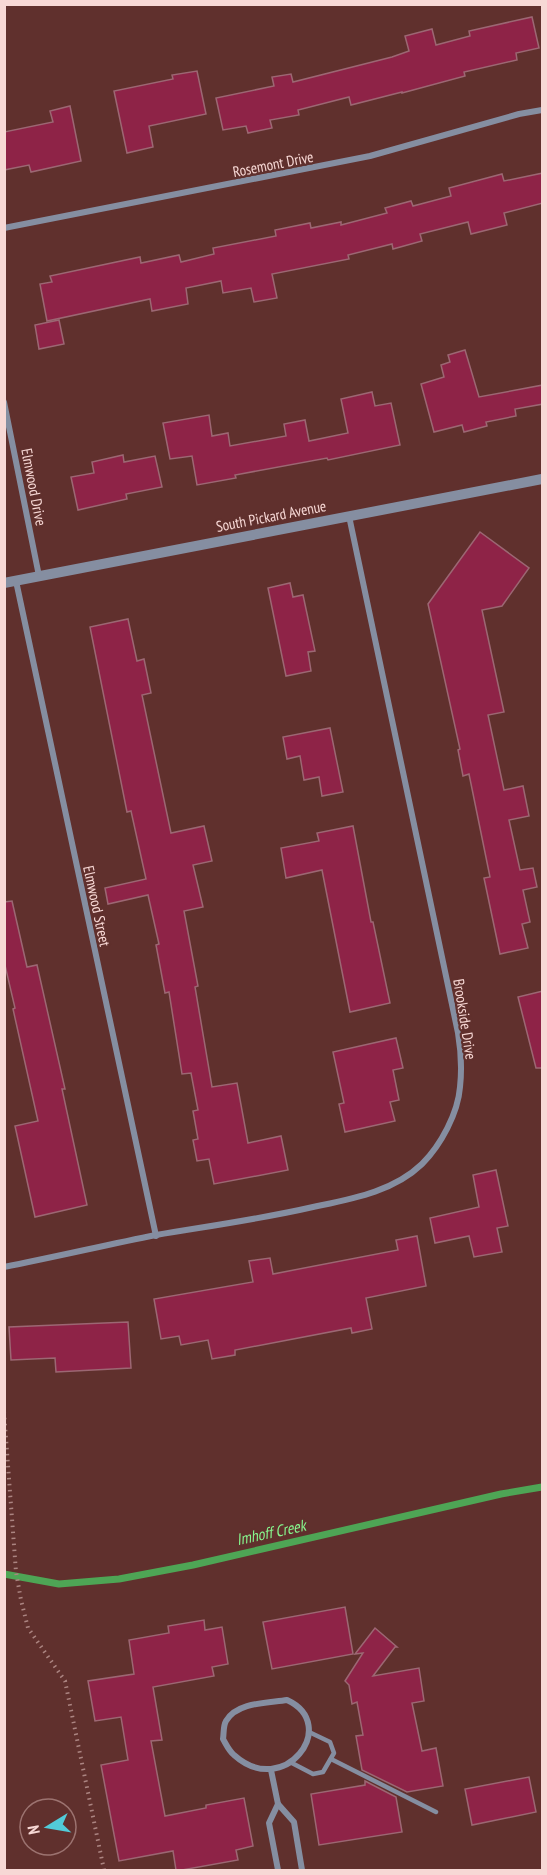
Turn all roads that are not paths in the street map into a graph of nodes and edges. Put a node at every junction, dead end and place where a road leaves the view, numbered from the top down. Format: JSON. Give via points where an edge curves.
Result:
{"nodes":[{"id":1,"x":543,"y":110,"type":"edge"},
{"id":2,"x":4,"y":228,"type":"edge"},
{"id":3,"x":4,"y":402,"type":"edge"},
{"id":4,"x":543,"y":479,"type":"edge"},
{"id":5,"x":349,"y":516,"type":"junction"},
{"id":6,"x":39,"y":576,"type":"junction"},
{"id":7,"x":10,"y":582,"type":"edge"},
{"id":8,"x":156,"y":1236,"type":"junction"},
{"id":9,"x":4,"y":1267,"type":"edge"},
{"id":10,"x":309,"y":1732,"type":"junction"},
{"id":11,"x":331,"y":1759,"type":"junction"},
{"id":12,"x":290,"y":1762,"type":"junction"},
{"id":13,"x":271,"y":1770,"type":"junction"},
{"id":14,"x":278,"y":1804,"type":"junction"},
{"id":15,"x":436,"y":1812,"type":"dead end"},
{"id":16,"x":278,"y":1870,"type":"edge"},
{"id":17,"x":302,"y":1870,"type":"edge"}],
"edges":[{"from":1,"to":2,"type":"street","name":"Rosemont Drive","via":[[370,156]]},
{"from":3,"to":6,"type":"street","name":"Elmwood Drive"},
{"from":4,"to":5,"type":"street","name":"South Pickard Avenue"},
{"from":5,"to":6,"type":"street","name":"South Pickard Avenue"},
{"from":5,"to":8,"type":"street","name":"Brookside Drive","via":[[458,1033],[460,1090],[434,1150],[421,1165],[386,1188],[266,1218]]},
{"from":6,"to":7,"type":"street","name":"South Pickard Avenue"},
{"from":7,"to":8,"type":"street","name":"Elmwood Street"},
{"from":8,"to":9,"type":"street","name":"Brookside Drive"},
{"from":10,"to":11,"type":"lane","via":[[330,1742],[334,1753]]},
{"from":10,"to":12,"type":"street","via":[[306,1745]]},
{"from":10,"to":13,"type":"street","via":[[306,1715],[287,1700],[234,1712],[225,1723],[223,1739],[233,1754],[255,1769]]},
{"from":11,"to":12,"type":"lane","via":[[323,1772],[314,1773]]},
{"from":11,"to":15,"type":"lane"},
{"from":12,"to":13,"type":"street"},
{"from":13,"to":14,"type":"street"},
{"from":14,"to":16,"type":"street","via":[[269,1823]]},
{"from":14,"to":17,"type":"street","via":[[294,1822]]}]}
